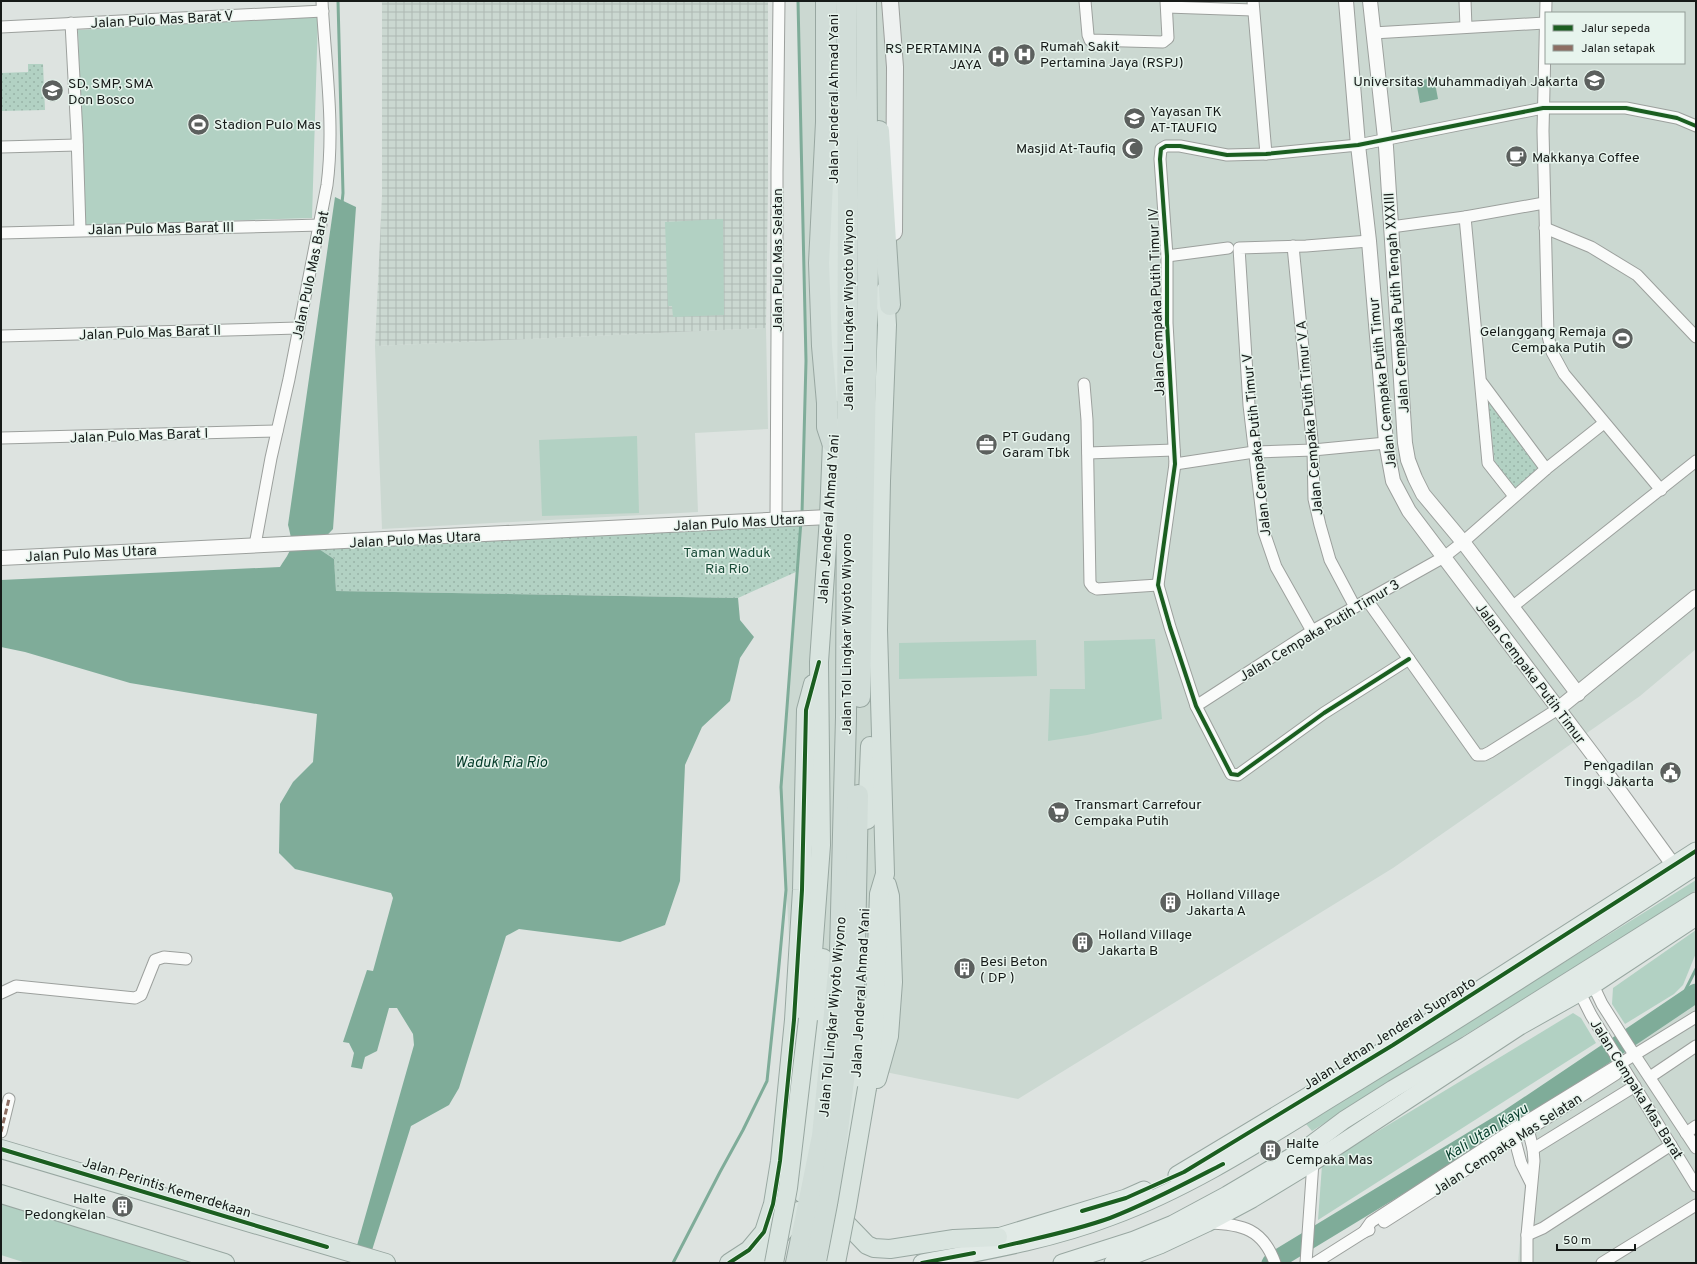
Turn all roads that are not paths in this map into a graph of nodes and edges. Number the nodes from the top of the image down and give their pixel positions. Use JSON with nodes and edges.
{"nodes":[{"id":1,"x":779,"y":1,"type":"edge"},
{"id":2,"x":826,"y":1,"type":"edge"},
{"id":3,"x":833,"y":1,"type":"edge"},
{"id":4,"x":846,"y":1,"type":"edge"},
{"id":5,"x":866,"y":1,"type":"edge"},
{"id":6,"x":870,"y":1,"type":"edge"},
{"id":7,"x":878,"y":1,"type":"edge"},
{"id":8,"x":890,"y":1,"type":"edge"},
{"id":9,"x":1085,"y":1,"type":"edge"},
{"id":10,"x":1346,"y":1,"type":"edge"},
{"id":11,"x":1370,"y":1,"type":"edge"},
{"id":12,"x":1465,"y":1,"type":"edge"},
{"id":13,"x":1546,"y":1,"type":"edge"},
{"id":14,"x":1166,"y":4,"type":"edge"},
{"id":15,"x":1253,"y":5,"type":"edge"},
{"id":16,"x":323,"y":6,"type":"edge"},
{"id":17,"x":1546,"y":12,"type":"edge"},
{"id":18,"x":71,"y":23,"type":"junction"},
{"id":19,"x":1545,"y":23,"type":"joint"},
{"id":20,"x":1,"y":27,"type":"edge"},
{"id":21,"x":1466,"y":27,"type":"junction"},
{"id":22,"x":1373,"y":33,"type":"junction"},
{"id":23,"x":1543,"y":108,"type":"junction"},
{"id":24,"x":1696,"y":126,"type":"edge"},
{"id":25,"x":1382,"y":140,"type":"junction"},
{"id":26,"x":77,"y":144,"type":"junction"},
{"id":27,"x":1360,"y":144,"type":"junction"},
{"id":28,"x":1,"y":147,"type":"edge"},
{"id":29,"x":1266,"y":154,"type":"junction"},
{"id":30,"x":1544,"y":203,"type":"junction"},
{"id":31,"x":1465,"y":217,"type":"junction"},
{"id":32,"x":320,"y":225,"type":"junction"},
{"id":33,"x":1391,"y":227,"type":"junction"},
{"id":34,"x":1545,"y":228,"type":"junction"},
{"id":35,"x":80,"y":230,"type":"junction"},
{"id":36,"x":1,"y":233,"type":"edge"},
{"id":37,"x":1368,"y":240,"type":"junction"},
{"id":38,"x":1293,"y":246,"type":"junction"},
{"id":39,"x":1234,"y":248,"type":"junction"},
{"id":40,"x":1167,"y":256,"type":"junction"},
{"id":41,"x":889,"y":312,"type":"junction"},
{"id":42,"x":298,"y":328,"type":"junction"},
{"id":43,"x":1,"y":336,"type":"edge"},
{"id":44,"x":1696,"y":337,"type":"edge"},
{"id":45,"x":1481,"y":382,"type":"junction"},
{"id":46,"x":1084,"y":384,"type":"dead end"},
{"id":47,"x":1604,"y":423,"type":"junction"},
{"id":48,"x":277,"y":431,"type":"junction"},
{"id":49,"x":1,"y":438,"type":"edge"},
{"id":50,"x":832,"y":442,"type":"junction"},
{"id":51,"x":1386,"y":443,"type":"junction"},
{"id":52,"x":1174,"y":450,"type":"junction"},
{"id":53,"x":1313,"y":450,"type":"junction"},
{"id":54,"x":1254,"y":452,"type":"junction"},
{"id":55,"x":1088,"y":453,"type":"junction"},
{"id":56,"x":1696,"y":460,"type":"edge"},
{"id":57,"x":1175,"y":464,"type":"junction"},
{"id":58,"x":1546,"y":469,"type":"junction"},
{"id":59,"x":1661,"y":490,"type":"junction"},
{"id":60,"x":1514,"y":496,"type":"junction"},
{"id":61,"x":824,"y":517,"type":"junction"},
{"id":62,"x":778,"y":520,"type":"junction"},
{"id":63,"x":1461,"y":544,"type":"junction"},
{"id":64,"x":262,"y":545,"type":"junction"},
{"id":65,"x":1446,"y":555,"type":"junction"},
{"id":66,"x":1,"y":558,"type":"edge"},
{"id":67,"x":1158,"y":584,"type":"junction"},
{"id":68,"x":1696,"y":597,"type":"edge"},
{"id":69,"x":1367,"y":600,"type":"junction"},
{"id":70,"x":1355,"y":607,"type":"junction"},
{"id":71,"x":1512,"y":607,"type":"junction"},
{"id":72,"x":1312,"y":632,"type":"junction"},
{"id":73,"x":1410,"y":659,"type":"junction"},
{"id":74,"x":819,"y":662,"type":"junction"},
{"id":75,"x":1567,"y":702,"type":"junction"},
{"id":76,"x":1196,"y":706,"type":"junction"},
{"id":77,"x":880,"y":725,"type":"junction"},
{"id":78,"x":821,"y":845,"type":"junction"},
{"id":79,"x":1696,"y":851,"type":"edge"},
{"id":80,"x":1674,"y":866,"type":"junction"},
{"id":81,"x":1696,"y":866,"type":"edge"},
{"id":82,"x":885,"y":874,"type":"junction"},
{"id":83,"x":1694,"y":910,"type":"edge"},
{"id":84,"x":186,"y":959,"type":"dead end"},
{"id":85,"x":1523,"y":961,"type":"junction"},
{"id":86,"x":1547,"y":961,"type":"junction"},
{"id":87,"x":1586,"y":988,"type":"junction"},
{"id":88,"x":1,"y":993,"type":"edge"},
{"id":89,"x":1696,"y":1017,"type":"edge"},
{"id":90,"x":1696,"y":1046,"type":"edge"},
{"id":91,"x":1633,"y":1053,"type":"junction"},
{"id":92,"x":1622,"y":1066,"type":"junction"},
{"id":93,"x":1650,"y":1077,"type":"junction"},
{"id":94,"x":1635,"y":1086,"type":"junction"},
{"id":95,"x":9,"y":1099,"type":"dead end"},
{"id":96,"x":868,"y":1112,"type":"junction"},
{"id":97,"x":1527,"y":1126,"type":"junction"},
{"id":98,"x":1696,"y":1126,"type":"edge"},
{"id":99,"x":1,"y":1132,"type":"edge"},
{"id":100,"x":1686,"y":1133,"type":"junction"},
{"id":101,"x":1513,"y":1135,"type":"junction"},
{"id":102,"x":849,"y":1141,"type":"junction"},
{"id":103,"x":1671,"y":1145,"type":"junction"},
{"id":104,"x":1696,"y":1148,"type":"edge"},
{"id":105,"x":1,"y":1149,"type":"edge"},
{"id":106,"x":1533,"y":1149,"type":"junction"},
{"id":107,"x":1313,"y":1162,"type":"junction"},
{"id":108,"x":845,"y":1166,"type":"junction"},
{"id":109,"x":1531,"y":1183,"type":"junction"},
{"id":110,"x":1696,"y":1186,"type":"edge"},
{"id":111,"x":1,"y":1194,"type":"edge"},
{"id":112,"x":1696,"y":1204,"type":"edge"},
{"id":113,"x":798,"y":1211,"type":"junction"},
{"id":114,"x":836,"y":1214,"type":"junction"},
{"id":115,"x":1207,"y":1223,"type":"junction"},
{"id":116,"x":1527,"y":1235,"type":"junction"},
{"id":117,"x":998,"y":1237,"type":"junction"},
{"id":118,"x":974,"y":1253,"type":"junction"},
{"id":119,"x":381,"y":1262,"type":"edge"},
{"id":120,"x":224,"y":1263,"type":"edge"},
{"id":121,"x":729,"y":1263,"type":"edge"},
{"id":122,"x":744,"y":1263,"type":"edge"},
{"id":123,"x":774,"y":1263,"type":"edge"},
{"id":124,"x":789,"y":1263,"type":"edge"},
{"id":125,"x":796,"y":1263,"type":"edge"},
{"id":126,"x":815,"y":1263,"type":"edge"},
{"id":127,"x":827,"y":1263,"type":"edge"},
{"id":128,"x":836,"y":1263,"type":"edge"},
{"id":129,"x":922,"y":1263,"type":"edge"},
{"id":130,"x":1062,"y":1263,"type":"edge"},
{"id":131,"x":1113,"y":1263,"type":"edge"},
{"id":132,"x":1275,"y":1263,"type":"edge"},
{"id":133,"x":1306,"y":1263,"type":"edge"},
{"id":134,"x":1315,"y":1263,"type":"edge"},
{"id":135,"x":1527,"y":1263,"type":"edge"},
{"id":136,"x":1602,"y":1263,"type":"edge"}],
"edges":[{"from":1,"to":62,"type":"street","name":"Jalan Pulo Mas Selatan"},
{"from":2,"to":50,"type":"highway"},
{"from":3,"to":50,"type":"highway","name":"Jalan Jenderal Ahmad Yani"},
{"from":4,"to":125,"type":"highway","name":"Jalan Tol Lingkar Wiyoto Wiyono"},
{"from":5,"to":126,"type":"highway","name":"Jalan Tol Lingkar Wiyoto Wiyono"},
{"from":6,"to":41,"type":"highway","name":"Jalan Jenderal Ahmad Yani"},
{"from":7,"to":41,"type":"highway"},
{"from":8,"to":41,"type":"main road","name":"Jalan Jenderal Ahmad Yani"},
{"from":9,"to":14,"type":"street"},
{"from":10,"to":27,"type":"street","name":"Jalan Cempaka Putih Timur"},
{"from":11,"to":22,"type":"street","name":"Jalan Cempaka Putih Tengah XXXIII"},
{"from":12,"to":21,"type":"street"},
{"from":13,"to":17,"type":"street"},
{"from":14,"to":15,"type":"street"},
{"from":15,"to":29,"type":"street"},
{"from":16,"to":18,"type":"street","name":"Jalan Pulo Mas Barat V"},
{"from":16,"to":32,"type":"street","name":"Jalan Pulo Mas Barat"},
{"from":18,"to":20,"type":"street","name":"Jalan Pulo Mas Barat V"},
{"from":18,"to":26,"type":"street"},
{"from":19,"to":21,"type":"street"},
{"from":19,"to":23,"type":"street"},
{"from":21,"to":22,"type":"street"},
{"from":22,"to":25,"type":"street","name":"Jalan Cempaka Putih Tengah XXXIII"},
{"from":23,"to":24,"type":"street"},
{"from":23,"to":25,"type":"street"},
{"from":23,"to":30,"type":"street"},
{"from":25,"to":27,"type":"street"},
{"from":25,"to":33,"type":"street","name":"Jalan Cempaka Putih Tengah XXXIII"},
{"from":26,"to":28,"type":"street"},
{"from":26,"to":35,"type":"street"},
{"from":27,"to":29,"type":"street"},
{"from":27,"to":37,"type":"street","name":"Jalan Cempaka Putih Timur"},
{"from":29,"to":40,"type":"street","name":"Jalan Cempaka Putih Timur IV"},
{"from":30,"to":31,"type":"street"},
{"from":30,"to":34,"type":"street"},
{"from":31,"to":33,"type":"street"},
{"from":31,"to":45,"type":"street"},
{"from":32,"to":35,"type":"street","name":"Jalan Pulo Mas Barat III"},
{"from":32,"to":42,"type":"street","name":"Jalan Pulo Mas Barat"},
{"from":33,"to":63,"type":"street","name":"Jalan Cempaka Putih Tengah XXXIII"},
{"from":34,"to":44,"type":"street"},
{"from":34,"to":47,"type":"street"},
{"from":35,"to":36,"type":"street","name":"Jalan Pulo Mas Barat III"},
{"from":37,"to":38,"type":"street"},
{"from":37,"to":51,"type":"street","name":"Jalan Cempaka Putih Timur"},
{"from":38,"to":39,"type":"street"},
{"from":38,"to":53,"type":"street","name":"Jalan Cempaka Putih Timur V A"},
{"from":39,"to":40,"type":"street"},
{"from":39,"to":54,"type":"street","name":"Jalan Cempaka Putih Timur V"},
{"from":40,"to":52,"type":"street","name":"Jalan Cempaka Putih Timur IV"},
{"from":41,"to":77,"type":"highway","name":"Jalan Jenderal Ahmad Yani"},
{"from":42,"to":43,"type":"street","name":"Jalan Pulo Mas Barat II"},
{"from":42,"to":48,"type":"street","name":"Jalan Pulo Mas Barat"},
{"from":45,"to":58,"type":"street"},
{"from":45,"to":60,"type":"street"},
{"from":46,"to":55,"type":"street"},
{"from":47,"to":58,"type":"street","name":"Jalan Cempaka Putih Timur 3"},
{"from":47,"to":59,"type":"street"},
{"from":48,"to":49,"type":"street","name":"Jalan Pulo Mas Barat I"},
{"from":48,"to":64,"type":"street","name":"Jalan Pulo Mas Barat"},
{"from":50,"to":61,"type":"highway","name":"Jalan Jenderal Ahmad Yani"},
{"from":51,"to":53,"type":"street"},
{"from":51,"to":65,"type":"street","name":"Jalan Cempaka Putih Timur"},
{"from":52,"to":55,"type":"street"},
{"from":52,"to":57,"type":"street","name":"Jalan Cempaka Putih Timur IV"},
{"from":53,"to":54,"type":"street"},
{"from":53,"to":70,"type":"street","name":"Jalan Cempaka Putih Timur V A"},
{"from":54,"to":57,"type":"street"},
{"from":54,"to":72,"type":"street","name":"Jalan Cempaka Putih Timur V"},
{"from":55,"to":67,"type":"street"},
{"from":56,"to":59,"type":"street"},
{"from":57,"to":67,"type":"street","name":"Jalan Cempaka Putih Timur IV"},
{"from":58,"to":60,"type":"street","name":"Jalan Cempaka Putih Timur 3"},
{"from":59,"to":71,"type":"street"},
{"from":60,"to":63,"type":"street","name":"Jalan Cempaka Putih Timur 3"},
{"from":61,"to":62,"type":"street","name":"Jalan Pulo Mas Utara"},
{"from":61,"to":74,"type":"highway","name":"Jalan Jenderal Ahmad Yani"},
{"from":62,"to":64,"type":"street","name":"Jalan Pulo Mas Utara"},
{"from":63,"to":65,"type":"street","name":"Jalan Cempaka Putih Timur 3"},
{"from":63,"to":71,"type":"street","name":"Jalan Cempaka Putih Tengah XXXIII"},
{"from":64,"to":66,"type":"street","name":"Jalan Pulo Mas Utara"},
{"from":65,"to":69,"type":"street","name":"Jalan Cempaka Putih Timur 3"},
{"from":65,"to":75,"type":"street","name":"Jalan Cempaka Putih Timur"},
{"from":67,"to":76,"type":"street","name":"Jalan Cempaka Putih Timur IV"},
{"from":68,"to":75,"type":"street"},
{"from":69,"to":70,"type":"street","name":"Jalan Cempaka Putih Timur 3"},
{"from":69,"to":73,"type":"street"},
{"from":70,"to":72,"type":"street","name":"Jalan Cempaka Putih Timur 3"},
{"from":71,"to":75,"type":"street","name":"Jalan Cempaka Putih Tengah XXXIII"},
{"from":72,"to":76,"type":"street","name":"Jalan Cempaka Putih Timur 3"},
{"from":73,"to":75,"type":"street"},
{"from":73,"to":76,"type":"street","name":"Jalan Cempaka Putih Timur IV"},
{"from":74,"to":78,"type":"highway","name":"Jalan Jenderal Ahmad Yani"},
{"from":74,"to":121,"type":"highway"},
{"from":75,"to":80,"type":"street","name":"Jalan Cempaka Putih Timur"},
{"from":77,"to":82,"type":"highway","name":"Jalan Jenderal Ahmad Yani"},
{"from":77,"to":102,"type":"highway","name":"Jalan Jenderal Ahmad Yani"},
{"from":78,"to":113,"type":"highway","name":"Jalan Jenderal Ahmad Yani"},
{"from":78,"to":123,"type":"highway","name":"Jalan Jenderal Ahmad Yani","bridge":true},
{"from":79,"to":80,"type":"main road","name":"Jalan Letnan Jenderal Suprapto"},
{"from":80,"to":85,"type":"main road","name":"Jalan Letnan Jenderal Suprapto"},
{"from":81,"to":86,"type":"main road","name":"Jalan Letnan Jenderal Suprapto"},
{"from":82,"to":96,"type":"highway"},
{"from":82,"to":128,"type":"highway","name":"Jalan Jenderal Ahmad Yani","bridge":true},
{"from":83,"to":87,"type":"main road"},
{"from":83,"to":130,"type":"main road"},
{"from":84,"to":88,"type":"street"},
{"from":85,"to":86,"type":"main road"},
{"from":85,"to":117,"type":"main road","name":"Jalan Letnan Jenderal Suprapto"},
{"from":86,"to":118,"type":"main road","name":"Jalan Letnan Jenderal Suprapto"},
{"from":87,"to":91,"type":"street","name":"Jalan Cempaka Mas Barat"},
{"from":87,"to":92,"type":"street","name":"Jalan Cempaka Mas Barat"},
{"from":87,"to":107,"type":"main road"},
{"from":89,"to":91,"type":"street","name":"Jalan Cempaka Mas Selatan"},
{"from":90,"to":93,"type":"street"},
{"from":91,"to":92,"type":"street","name":"Jalan Cempaka Mas Selatan"},
{"from":91,"to":93,"type":"street","name":"Jalan Cempaka Mas Barat"},
{"from":92,"to":94,"type":"street","name":"Jalan Cempaka Mas Barat"},
{"from":92,"to":97,"type":"street","name":"Jalan Cempaka Mas Selatan"},
{"from":93,"to":100,"type":"street","name":"Jalan Cempaka Mas Barat"},
{"from":94,"to":103,"type":"street","name":"Jalan Cempaka Mas Barat"},
{"from":94,"to":106,"type":"street"},
{"from":95,"to":99,"type":"street"},
{"from":96,"to":102,"type":"highway"},
{"from":96,"to":108,"type":"highway"},
{"from":97,"to":101,"type":"street","name":"Jalan Cempaka Mas Selatan"},
{"from":97,"to":106,"type":"street"},
{"from":98,"to":100,"type":"street"},
{"from":100,"to":104,"type":"street","name":"Jalan Cempaka Mas Barat"},
{"from":101,"to":109,"type":"street"},
{"from":101,"to":134,"type":"street","name":"Jalan Cempaka Mas Selatan"},
{"from":102,"to":108,"type":"highway","name":"Jalan Jenderal Ahmad Yani"},
{"from":103,"to":110,"type":"street","name":"Jalan Cempaka Mas Barat"},
{"from":103,"to":116,"type":"street"},
{"from":105,"to":119,"type":"highway","name":"Jalan Perintis Kemerdekaan"},
{"from":106,"to":109,"type":"street"},
{"from":107,"to":115,"type":"main road"},
{"from":107,"to":133,"type":"street"},
{"from":108,"to":114,"type":"highway","name":"Jalan Jenderal Ahmad Yani"},
{"from":109,"to":116,"type":"street"},
{"from":111,"to":120,"type":"highway"},
{"from":112,"to":136,"type":"street"},
{"from":113,"to":122,"type":"highway"},
{"from":113,"to":124,"type":"highway","name":"Jalan Jenderal Ahmad Yani"},
{"from":114,"to":117,"type":"highway"},
{"from":114,"to":127,"type":"highway","name":"Jalan Jenderal Ahmad Yani"},
{"from":115,"to":131,"type":"main road"},
{"from":115,"to":132,"type":"street"},
{"from":116,"to":135,"type":"street"},
{"from":117,"to":118,"type":"main road","name":"Jalan Letnan Jenderal Suprapto"},
{"from":118,"to":129,"type":"main road","name":"Jalan Letnan Jenderal Suprapto"}]}
